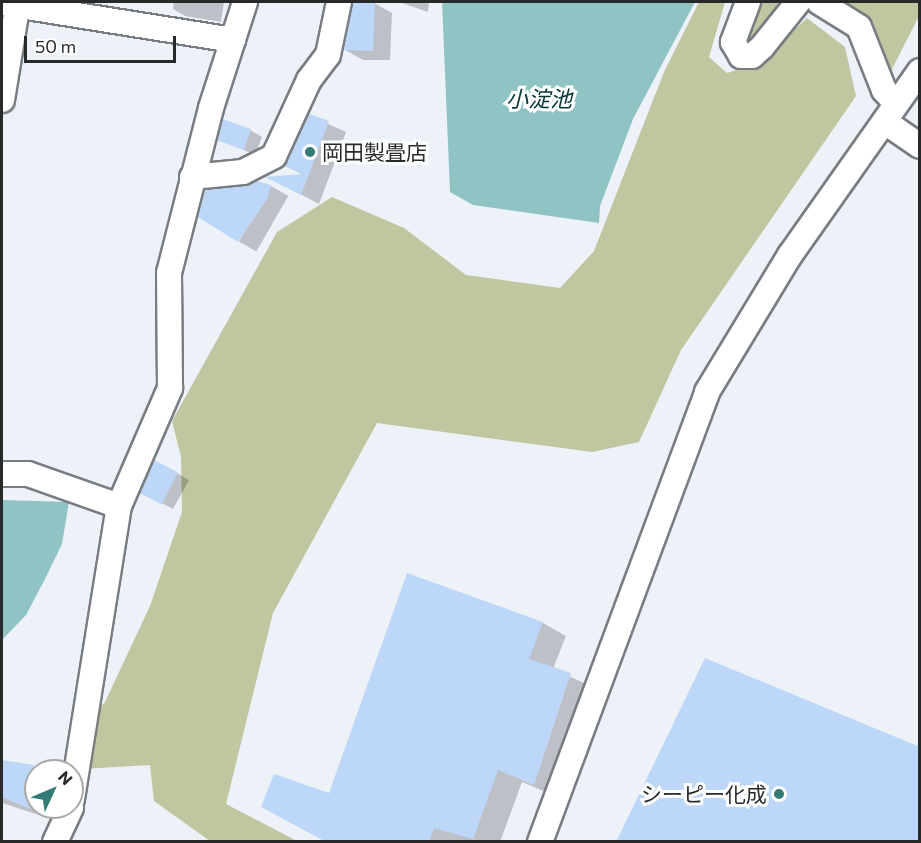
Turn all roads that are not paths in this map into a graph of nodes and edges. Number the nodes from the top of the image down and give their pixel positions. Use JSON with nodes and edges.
{"nodes":[{"id":1,"x":244,"y":2,"type":"edge"},
{"id":2,"x":339,"y":2,"type":"edge"},
{"id":3,"x":748,"y":2,"type":"edge"},
{"id":4,"x":798,"y":2,"type":"edge"},
{"id":5,"x":819,"y":2,"type":"edge"},
{"id":6,"x":12,"y":3,"type":"edge"},
{"id":7,"x":232,"y":40,"type":"junction"},
{"id":8,"x":920,"y":71,"type":"edge"},
{"id":9,"x":2,"y":100,"type":"edge"},
{"id":10,"x":891,"y":113,"type":"junction"},
{"id":11,"x":920,"y":146,"type":"edge"},
{"id":12,"x":192,"y":177,"type":"junction"},
{"id":13,"x":2,"y":474,"type":"edge"},
{"id":14,"x":119,"y":506,"type":"junction"},
{"id":15,"x":78,"y":759,"type":"edge"},
{"id":16,"x":66,"y":819,"type":"edge"},
{"id":17,"x":55,"y":842,"type":"edge"},
{"id":18,"x":540,"y":842,"type":"edge"}],
"edges":[{"from":1,"to":7,"type":"street"},
{"from":2,"to":12,"type":"street"},
{"from":3,"to":4,"type":"street"},
{"from":5,"to":10,"type":"street"},
{"from":6,"to":7,"type":"street"},
{"from":6,"to":9,"type":"street"},
{"from":7,"to":12,"type":"street"},
{"from":8,"to":10,"type":"street"},
{"from":10,"to":11,"type":"street"},
{"from":10,"to":18,"type":"street"},
{"from":12,"to":14,"type":"street"},
{"from":13,"to":14,"type":"street"},
{"from":14,"to":15,"type":"street"},
{"from":16,"to":17,"type":"street"}]}
